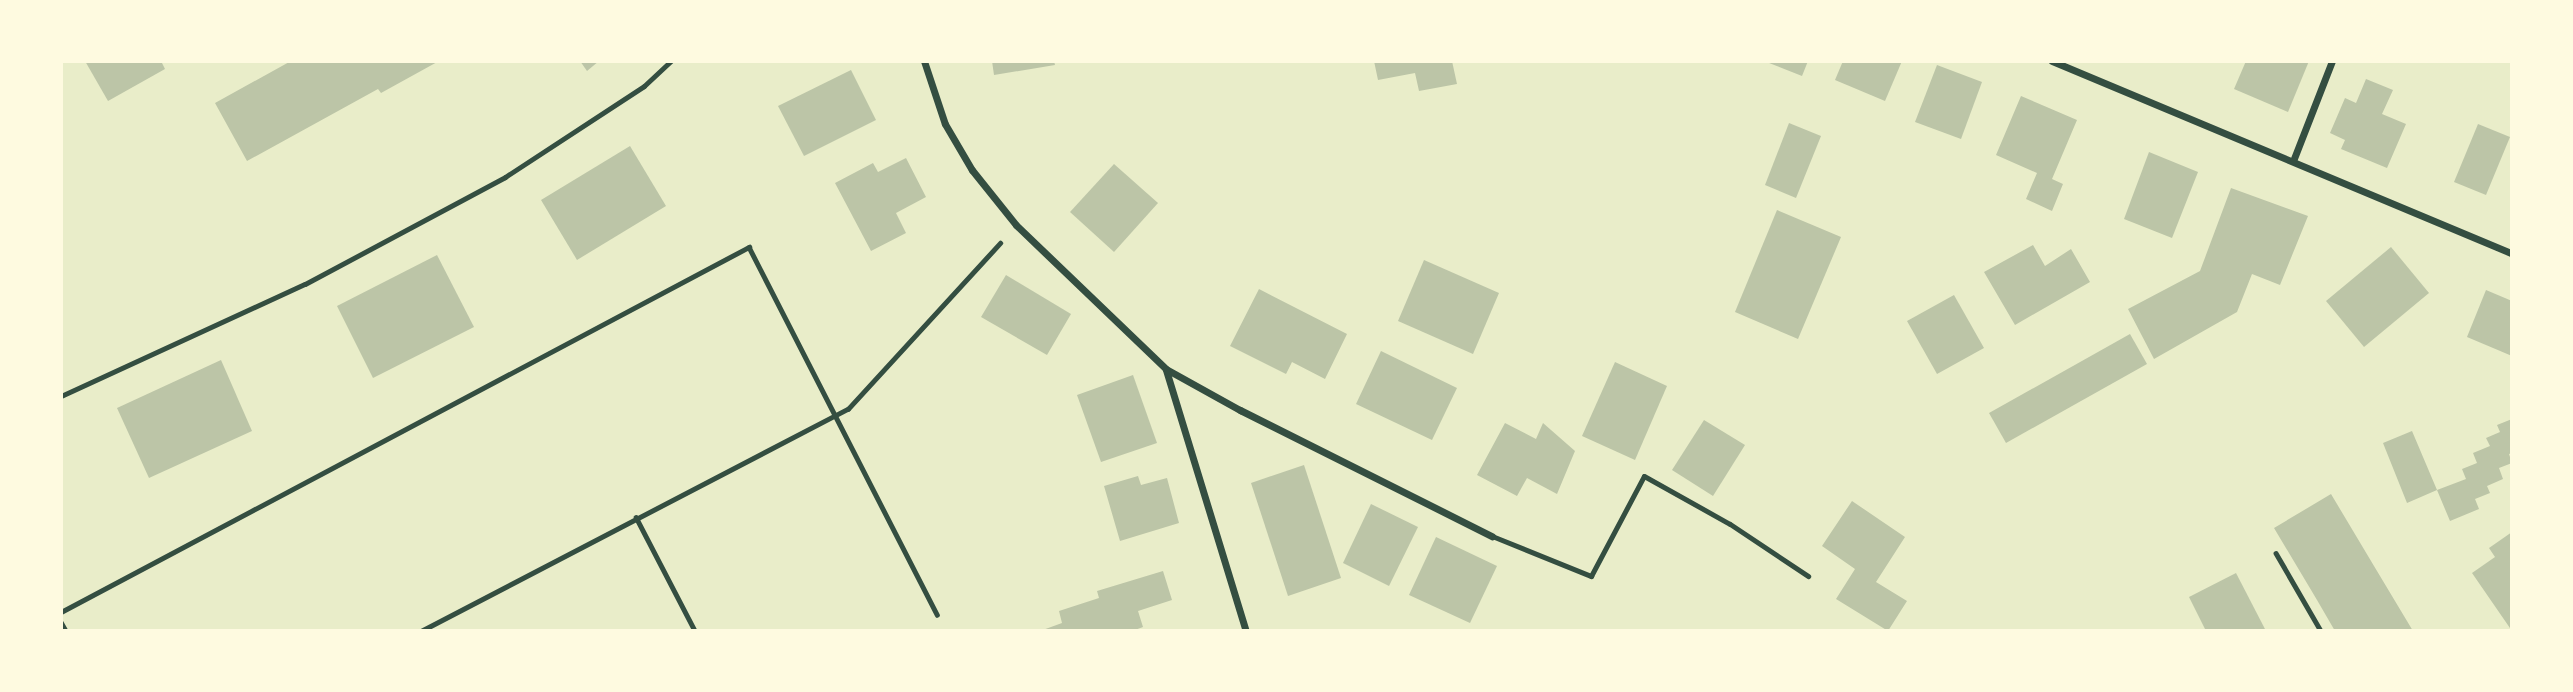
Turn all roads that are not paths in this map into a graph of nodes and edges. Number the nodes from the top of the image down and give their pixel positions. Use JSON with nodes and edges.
{"nodes":[{"id":1,"x":671,"y":61,"type":"edge"},
{"id":2,"x":923,"y":61,"type":"edge"},
{"id":3,"x":2052,"y":61,"type":"edge"},
{"id":4,"x":2332,"y":61,"type":"edge"},
{"id":5,"x":2293,"y":161,"type":"junction"},
{"id":6,"x":2512,"y":253,"type":"edge"},
{"id":7,"x":1166,"y":369,"type":"junction"},
{"id":8,"x":61,"y":396,"type":"edge"},
{"id":9,"x":1492,"y":536,"type":"joint"},
{"id":10,"x":1808,"y":576,"type":"dead end"},
{"id":11,"x":1245,"y":631,"type":"edge"}],
"edges":[{"from":1,"to":8,"type":"lane"},
{"from":2,"to":7,"type":"street"},
{"from":3,"to":5,"type":"street"},
{"from":4,"to":5,"type":"street"},
{"from":5,"to":6,"type":"street"},
{"from":7,"to":9,"type":"street"},
{"from":7,"to":11,"type":"street"},
{"from":9,"to":10,"type":"lane"}]}
